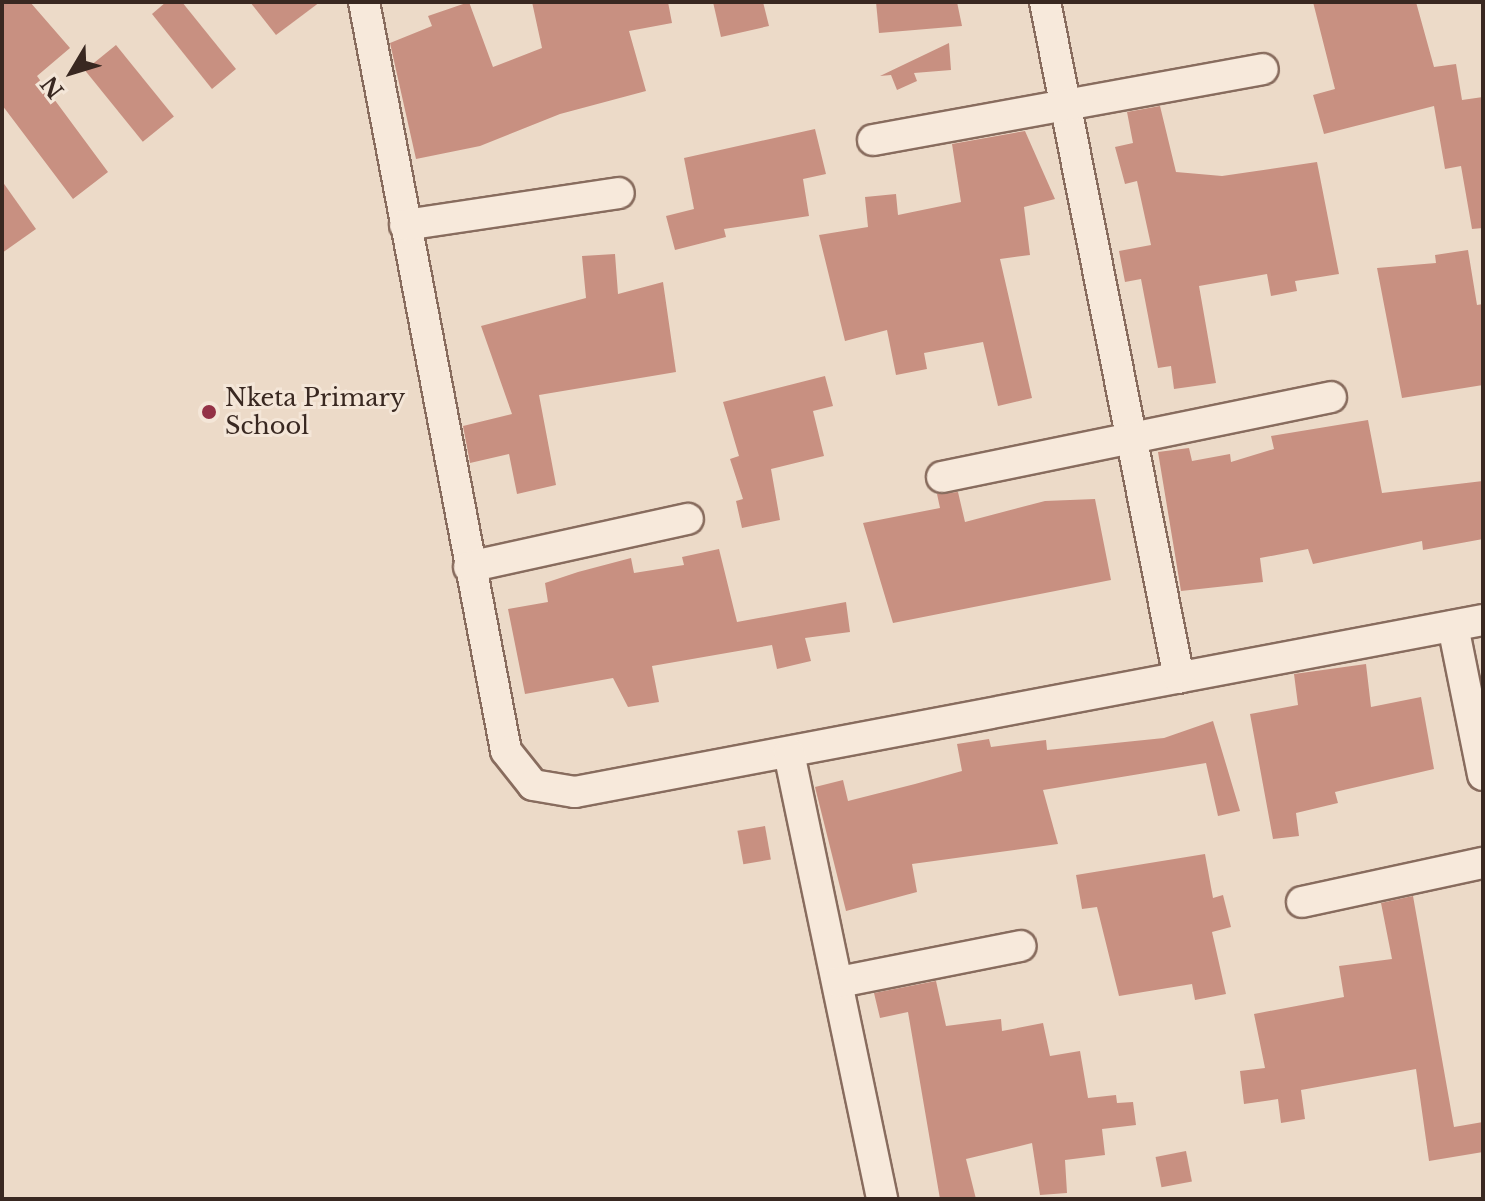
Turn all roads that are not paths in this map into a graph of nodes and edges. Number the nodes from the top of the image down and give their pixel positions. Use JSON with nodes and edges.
{"nodes":[{"id":1,"x":364,"y":2,"type":"edge"},
{"id":2,"x":1045,"y":2,"type":"edge"},
{"id":3,"x":1263,"y":69,"type":"dead end"},
{"id":4,"x":1070,"y":101,"type":"junction"},
{"id":5,"x":873,"y":140,"type":"dead end"},
{"id":6,"x":619,"y":193,"type":"dead end"},
{"id":7,"x":405,"y":225,"type":"junction"},
{"id":8,"x":1331,"y":397,"type":"dead end"},
{"id":9,"x":1137,"y":440,"type":"junction"},
{"id":10,"x":942,"y":477,"type":"dead end"},
{"id":11,"x":688,"y":519,"type":"dead end"},
{"id":12,"x":469,"y":567,"type":"junction"},
{"id":13,"x":1483,"y":620,"type":"edge"},
{"id":14,"x":1453,"y":626,"type":"junction"},
{"id":15,"x":1179,"y":678,"type":"junction"},
{"id":16,"x":789,"y":753,"type":"junction"},
{"id":17,"x":1483,"y":775,"type":"edge"},
{"id":18,"x":1483,"y":863,"type":"edge"},
{"id":19,"x":1302,"y":902,"type":"dead end"},
{"id":20,"x":1020,"y":946,"type":"dead end"},
{"id":21,"x":839,"y":982,"type":"junction"},
{"id":22,"x":882,"y":1199,"type":"edge"}],
"edges":[{"from":1,"to":7,"type":"street"},
{"from":2,"to":4,"type":"street"},
{"from":3,"to":4,"type":"street"},
{"from":4,"to":5,"type":"street"},
{"from":4,"to":9,"type":"street"},
{"from":6,"to":7,"type":"street"},
{"from":7,"to":12,"type":"street"},
{"from":8,"to":9,"type":"street"},
{"from":9,"to":10,"type":"street"},
{"from":9,"to":15,"type":"street"},
{"from":11,"to":12,"type":"street"},
{"from":12,"to":16,"type":"street"},
{"from":13,"to":14,"type":"street"},
{"from":14,"to":15,"type":"street"},
{"from":14,"to":17,"type":"street"},
{"from":15,"to":16,"type":"street"},
{"from":16,"to":21,"type":"street"},
{"from":18,"to":19,"type":"street"},
{"from":20,"to":21,"type":"street"},
{"from":21,"to":22,"type":"street"}]}
